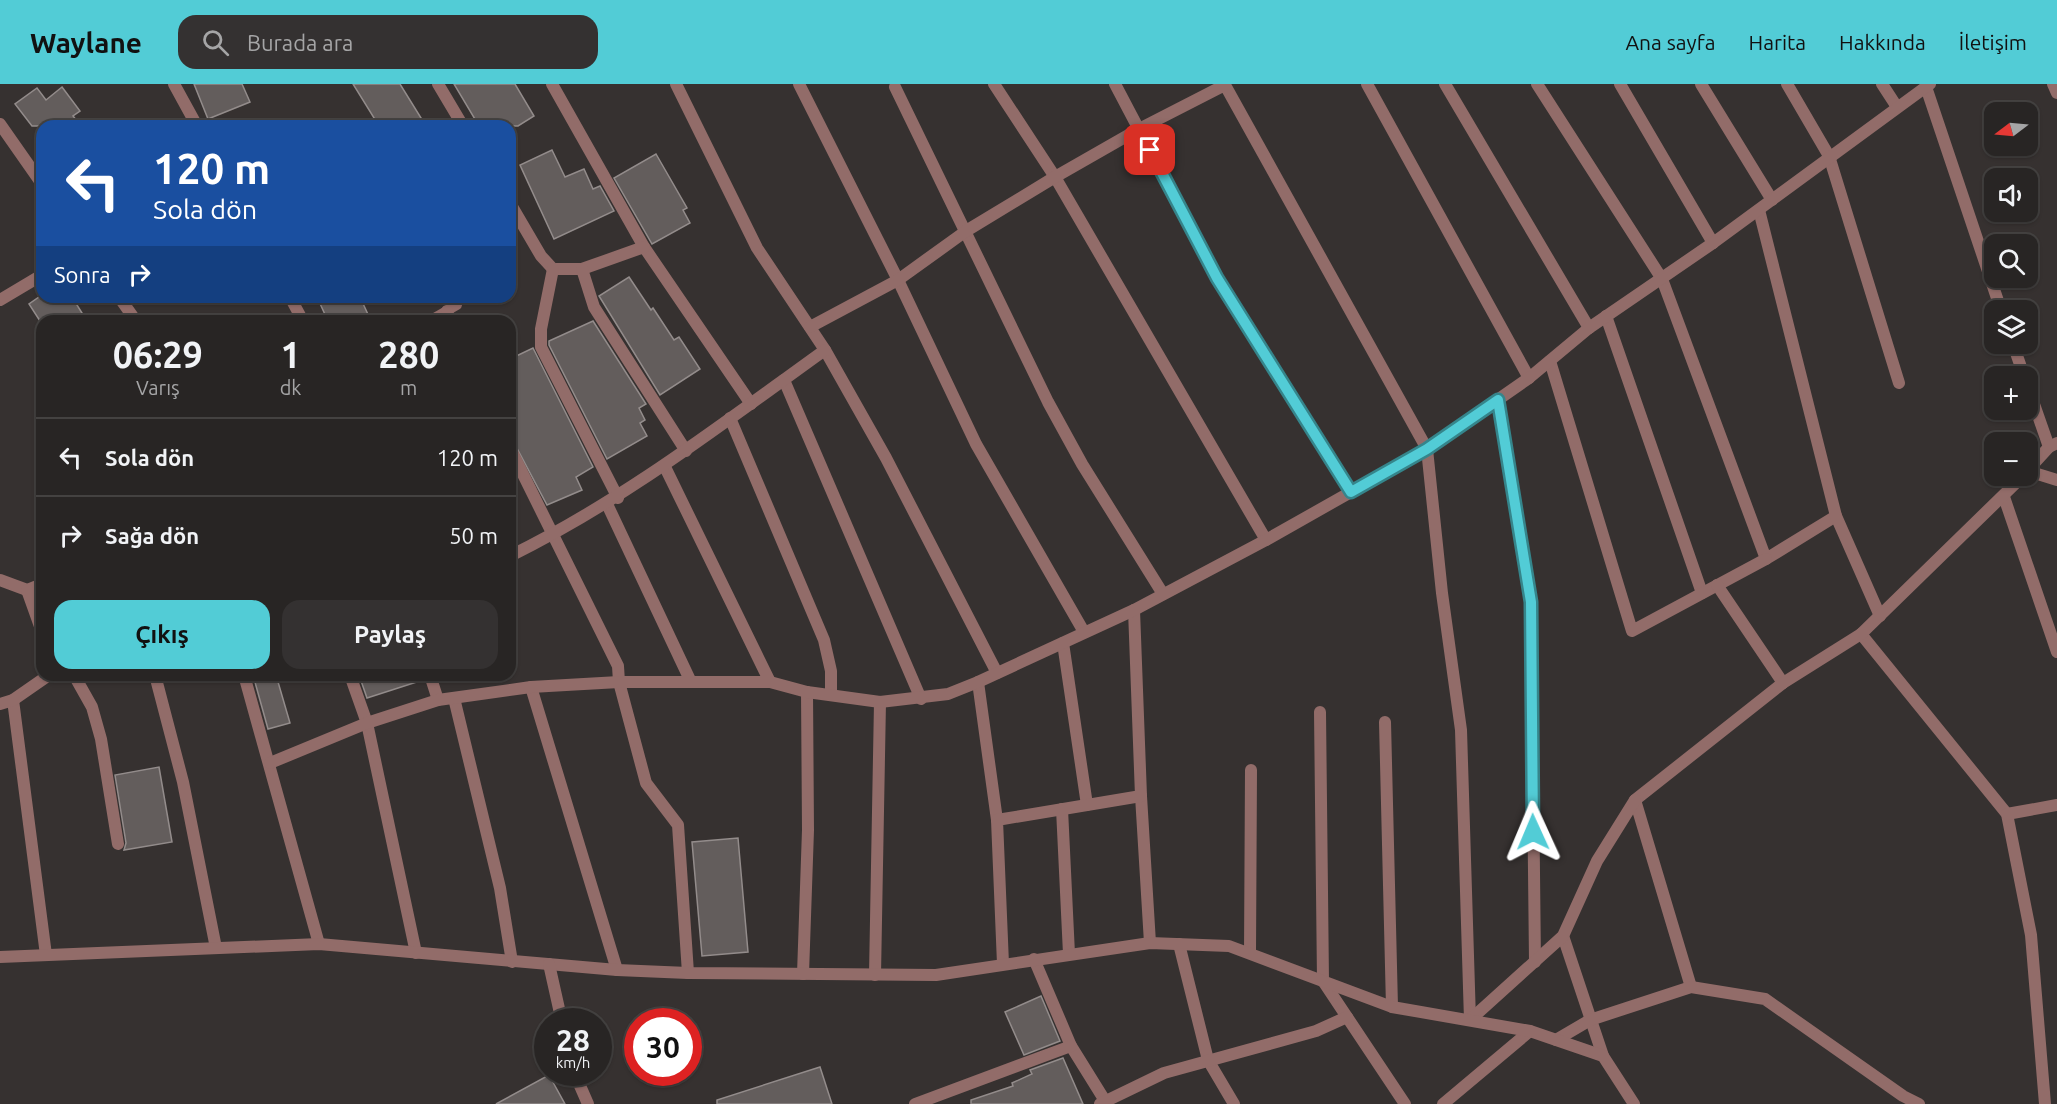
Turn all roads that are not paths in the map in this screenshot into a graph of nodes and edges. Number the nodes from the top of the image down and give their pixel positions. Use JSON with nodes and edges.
{"nodes":[{"id":1,"x":174,"y":84,"type":"edge"},
{"id":2,"x":438,"y":84,"type":"edge"},
{"id":3,"x":552,"y":84,"type":"edge"},
{"id":4,"x":676,"y":84,"type":"edge"},
{"id":5,"x":799,"y":84,"type":"edge"},
{"id":6,"x":994,"y":84,"type":"edge"},
{"id":7,"x":1115,"y":84,"type":"edge"},
{"id":8,"x":1367,"y":84,"type":"edge"},
{"id":9,"x":1445,"y":84,"type":"edge"},
{"id":10,"x":1537,"y":84,"type":"edge"},
{"id":11,"x":1620,"y":84,"type":"edge"},
{"id":12,"x":1701,"y":84,"type":"edge"},
{"id":13,"x":1787,"y":84,"type":"edge"},
{"id":14,"x":1882,"y":84,"type":"edge"},
{"id":15,"x":2053,"y":84,"type":"edge"},
{"id":16,"x":1225,"y":85,"type":"edge"},
{"id":17,"x":1928,"y":85,"type":"edge"},
{"id":18,"x":895,"y":87,"type":"dead end"},
{"id":19,"x":2057,"y":93,"type":"edge"},
{"id":20,"x":1897,"y":107,"type":"junction"},
{"id":21,"x":194,"y":120,"type":"edge"},
{"id":22,"x":459,"y":120,"type":"edge"},
{"id":23,"x":0,"y":124,"type":"edge"},
{"id":24,"x":1139,"y":129,"type":"junction"},
{"id":25,"x":1829,"y":156,"type":"junction"},
{"id":26,"x":36,"y":175,"type":"edge"},
{"id":27,"x":1055,"y":177,"type":"junction"},
{"id":28,"x":1772,"y":200,"type":"junction"},
{"id":29,"x":1759,"y":210,"type":"junction"},
{"id":30,"x":516,"y":214,"type":"edge"},
{"id":31,"x":966,"y":231,"type":"junction"},
{"id":32,"x":1713,"y":243,"type":"junction"},
{"id":33,"x":644,"y":247,"type":"junction"},
{"id":34,"x":553,"y":269,"type":"junction"},
{"id":35,"x":582,"y":269,"type":"junction"},
{"id":36,"x":36,"y":279,"type":"edge"},
{"id":37,"x":1662,"y":279,"type":"junction"},
{"id":38,"x":898,"y":280,"type":"junction"},
{"id":39,"x":0,"y":300,"type":"edge"},
{"id":40,"x":1998,"y":300,"type":"edge"},
{"id":41,"x":458,"y":303,"type":"edge"},
{"id":42,"x":449,"y":315,"type":"edge"},
{"id":43,"x":1606,"y":316,"type":"junction"},
{"id":44,"x":810,"y":327,"type":"junction"},
{"id":45,"x":1588,"y":328,"type":"junction"},
{"id":46,"x":825,"y":350,"type":"junction"},
{"id":47,"x":1550,"y":361,"type":"junction"},
{"id":48,"x":1529,"y":378,"type":"junction"},
{"id":49,"x":784,"y":380,"type":"junction"},
{"id":50,"x":1899,"y":383,"type":"dead end"},
{"id":51,"x":1498,"y":400,"type":"junction"},
{"id":52,"x":751,"y":404,"type":"junction"},
{"id":53,"x":2038,"y":410,"type":"edge"},
{"id":54,"x":730,"y":418,"type":"junction"},
{"id":55,"x":2053,"y":445,"type":"edge"},
{"id":56,"x":1427,"y":449,"type":"junction"},
{"id":57,"x":686,"y":451,"type":"junction"},
{"id":58,"x":516,"y":461,"type":"edge"},
{"id":59,"x":2038,"y":461,"type":"edge"},
{"id":60,"x":665,"y":466,"type":"junction"},
{"id":61,"x":2038,"y":474,"type":"edge"},
{"id":62,"x":2057,"y":480,"type":"edge"},
{"id":63,"x":2014,"y":486,"type":"edge"},
{"id":64,"x":1351,"y":492,"type":"junction"},
{"id":65,"x":2004,"y":496,"type":"junction"},
{"id":66,"x":612,"y":501,"type":"junction"},
{"id":67,"x":1836,"y":516,"type":"junction"},
{"id":68,"x":552,"y":536,"type":"junction"},
{"id":69,"x":1266,"y":540,"type":"junction"},
{"id":70,"x":516,"y":553,"type":"edge"},
{"id":71,"x":1766,"y":559,"type":"junction"},
{"id":72,"x":0,"y":580,"type":"edge"},
{"id":73,"x":1717,"y":585,"type":"junction"},
{"id":74,"x":36,"y":586,"type":"edge"},
{"id":75,"x":27,"y":590,"type":"junction"},
{"id":76,"x":1702,"y":593,"type":"junction"},
{"id":77,"x":1163,"y":594,"type":"junction"},
{"id":78,"x":1134,"y":610,"type":"junction"},
{"id":79,"x":36,"y":615,"type":"edge"},
{"id":80,"x":1880,"y":616,"type":"junction"},
{"id":81,"x":1084,"y":632,"type":"junction"},
{"id":82,"x":1861,"y":634,"type":"junction"},
{"id":83,"x":1062,"y":643,"type":"junction"},
{"id":84,"x":2057,"y":652,"type":"edge"},
{"id":85,"x":997,"y":673,"type":"junction"},
{"id":86,"x":40,"y":681,"type":"edge"},
{"id":87,"x":77,"y":681,"type":"edge"},
{"id":88,"x":157,"y":681,"type":"edge"},
{"id":89,"x":246,"y":681,"type":"edge"},
{"id":90,"x":352,"y":681,"type":"edge"},
{"id":91,"x":432,"y":681,"type":"edge"},
{"id":92,"x":619,"y":682,"type":"junction"},
{"id":93,"x":691,"y":682,"type":"junction"},
{"id":94,"x":770,"y":682,"type":"junction"},
{"id":95,"x":978,"y":682,"type":"junction"},
{"id":96,"x":1783,"y":683,"type":"junction"},
{"id":97,"x":531,"y":687,"type":"junction"},
{"id":98,"x":807,"y":692,"type":"junction"},
{"id":99,"x":831,"y":695,"type":"junction"},
{"id":100,"x":454,"y":698,"type":"junction"},
{"id":101,"x":921,"y":699,"type":"junction"},
{"id":102,"x":13,"y":700,"type":"junction"},
{"id":103,"x":438,"y":700,"type":"junction"},
{"id":104,"x":880,"y":702,"type":"junction"},
{"id":105,"x":0,"y":704,"type":"edge"},
{"id":106,"x":1320,"y":712,"type":"dead end"},
{"id":107,"x":1385,"y":722,"type":"dead end"},
{"id":108,"x":367,"y":723,"type":"junction"},
{"id":109,"x":270,"y":763,"type":"junction"},
{"id":110,"x":1251,"y":770,"type":"dead end"},
{"id":111,"x":1141,"y":796,"type":"junction"},
{"id":112,"x":1635,"y":800,"type":"junction"},
{"id":113,"x":1087,"y":805,"type":"junction"},
{"id":114,"x":2057,"y":805,"type":"edge"},
{"id":115,"x":1062,"y":809,"type":"junction"},
{"id":116,"x":2007,"y":814,"type":"junction"},
{"id":117,"x":997,"y":820,"type":"junction"},
{"id":118,"x":118,"y":844,"type":"dead end"},
{"id":119,"x":1563,"y":936,"type":"junction"},
{"id":120,"x":1150,"y":943,"type":"junction"},
{"id":121,"x":319,"y":944,"type":"junction"},
{"id":122,"x":1179,"y":944,"type":"junction"},
{"id":123,"x":216,"y":948,"type":"junction"},
{"id":124,"x":416,"y":953,"type":"junction"},
{"id":125,"x":1250,"y":953,"type":"junction"},
{"id":126,"x":1069,"y":954,"type":"junction"},
{"id":127,"x":46,"y":955,"type":"junction"},
{"id":128,"x":0,"y":957,"type":"edge"},
{"id":129,"x":1034,"y":959,"type":"junction"},
{"id":130,"x":512,"y":962,"type":"junction"},
{"id":131,"x":1535,"y":962,"type":"junction"},
{"id":132,"x":549,"y":964,"type":"junction"},
{"id":133,"x":1003,"y":964,"type":"junction"},
{"id":134,"x":617,"y":970,"type":"junction"},
{"id":135,"x":688,"y":974,"type":"junction"},
{"id":136,"x":803,"y":974,"type":"junction"},
{"id":137,"x":875,"y":975,"type":"junction"},
{"id":138,"x":1323,"y":981,"type":"junction"},
{"id":139,"x":1691,"y":987,"type":"junction"},
{"id":140,"x":1392,"y":1007,"type":"junction"},
{"id":141,"x":559,"y":1008,"type":"edge"},
{"id":142,"x":1347,"y":1017,"type":"junction"},
{"id":143,"x":1470,"y":1020,"type":"junction"},
{"id":144,"x":1590,"y":1020,"type":"junction"},
{"id":145,"x":1530,"y":1031,"type":"junction"},
{"id":146,"x":1557,"y":1040,"type":"junction"},
{"id":147,"x":1071,"y":1046,"type":"junction"},
{"id":148,"x":1603,"y":1056,"type":"junction"},
{"id":149,"x":1208,"y":1060,"type":"junction"},
{"id":150,"x":580,"y":1086,"type":"edge"},
{"id":151,"x":944,"y":1100,"type":"edge"},
{"id":152,"x":1104,"y":1103,"type":"edge"},
{"id":153,"x":588,"y":1104,"type":"edge"},
{"id":154,"x":915,"y":1104,"type":"edge"},
{"id":155,"x":1234,"y":1104,"type":"edge"},
{"id":156,"x":1405,"y":1104,"type":"edge"},
{"id":157,"x":1443,"y":1104,"type":"edge"},
{"id":158,"x":1634,"y":1104,"type":"edge"},
{"id":159,"x":1919,"y":1104,"type":"edge"},
{"id":160,"x":2045,"y":1104,"type":"edge"}],
"edges":[{"from":1,"to":21,"type":"street"},
{"from":2,"to":22,"type":"street"},
{"from":3,"to":33,"type":"street"},
{"from":4,"to":44,"type":"street"},
{"from":5,"to":38,"type":"street"},
{"from":6,"to":27,"type":"street"},
{"from":7,"to":24,"type":"street"},
{"from":8,"to":48,"type":"street"},
{"from":9,"to":45,"type":"street"},
{"from":10,"to":37,"type":"street"},
{"from":11,"to":32,"type":"street"},
{"from":12,"to":28,"type":"street"},
{"from":13,"to":25,"type":"street"},
{"from":14,"to":20,"type":"street"},
{"from":15,"to":19,"type":"street"},
{"from":16,"to":24,"type":"street"},
{"from":16,"to":56,"type":"street"},
{"from":17,"to":20,"type":"street"},
{"from":17,"to":40,"type":"street"},
{"from":18,"to":31,"type":"street"},
{"from":20,"to":25,"type":"street"},
{"from":23,"to":26,"type":"street"},
{"from":24,"to":27,"type":"street"},
{"from":24,"to":64,"type":"street"},
{"from":25,"to":28,"type":"street"},
{"from":25,"to":50,"type":"street"},
{"from":27,"to":31,"type":"street"},
{"from":27,"to":69,"type":"street"},
{"from":28,"to":29,"type":"street"},
{"from":29,"to":32,"type":"street"},
{"from":29,"to":67,"type":"street"},
{"from":30,"to":34,"type":"street"},
{"from":31,"to":38,"type":"street"},
{"from":31,"to":77,"type":"street"},
{"from":32,"to":37,"type":"street"},
{"from":33,"to":35,"type":"street"},
{"from":33,"to":52,"type":"street"},
{"from":34,"to":35,"type":"street"},
{"from":34,"to":66,"type":"street"},
{"from":35,"to":57,"type":"street"},
{"from":36,"to":39,"type":"street"},
{"from":37,"to":43,"type":"street"},
{"from":37,"to":71,"type":"street"},
{"from":38,"to":44,"type":"street"},
{"from":38,"to":81,"type":"street"},
{"from":41,"to":42,"type":"lane"},
{"from":43,"to":45,"type":"street"},
{"from":43,"to":76,"type":"street"},
{"from":44,"to":46,"type":"street"},
{"from":45,"to":47,"type":"street"},
{"from":46,"to":49,"type":"street"},
{"from":46,"to":85,"type":"street"},
{"from":47,"to":48,"type":"street"},
{"from":47,"to":76,"type":"street"},
{"from":48,"to":51,"type":"street"},
{"from":49,"to":52,"type":"street"},
{"from":49,"to":101,"type":"street"},
{"from":51,"to":56,"type":"street"},
{"from":51,"to":131,"type":"street"},
{"from":52,"to":54,"type":"street"},
{"from":53,"to":55,"type":"street"},
{"from":54,"to":57,"type":"street"},
{"from":54,"to":99,"type":"street"},
{"from":55,"to":59,"type":"street"},
{"from":56,"to":64,"type":"street"},
{"from":56,"to":143,"type":"street"},
{"from":57,"to":60,"type":"street"},
{"from":58,"to":68,"type":"street"},
{"from":60,"to":66,"type":"street"},
{"from":60,"to":94,"type":"street"},
{"from":61,"to":62,"type":"street"},
{"from":63,"to":65,"type":"street"},
{"from":64,"to":69,"type":"street"},
{"from":65,"to":80,"type":"street"},
{"from":65,"to":84,"type":"street"},
{"from":66,"to":68,"type":"street"},
{"from":66,"to":93,"type":"street"},
{"from":67,"to":71,"type":"street"},
{"from":67,"to":80,"type":"street"},
{"from":68,"to":70,"type":"street"},
{"from":68,"to":92,"type":"street"},
{"from":69,"to":77,"type":"street"},
{"from":71,"to":73,"type":"street"},
{"from":72,"to":75,"type":"street"},
{"from":73,"to":76,"type":"street"},
{"from":73,"to":96,"type":"street"},
{"from":74,"to":75,"type":"street"},
{"from":75,"to":79,"type":"street"},
{"from":77,"to":78,"type":"street"},
{"from":78,"to":81,"type":"street"},
{"from":78,"to":111,"type":"street"},
{"from":80,"to":82,"type":"street"},
{"from":81,"to":83,"type":"street"},
{"from":82,"to":96,"type":"street"},
{"from":82,"to":116,"type":"street"},
{"from":83,"to":85,"type":"street"},
{"from":83,"to":113,"type":"street"},
{"from":85,"to":95,"type":"street"},
{"from":86,"to":102,"type":"street"},
{"from":87,"to":118,"type":"street"},
{"from":88,"to":123,"type":"street"},
{"from":89,"to":109,"type":"street"},
{"from":90,"to":108,"type":"street"},
{"from":91,"to":103,"type":"street"},
{"from":92,"to":93,"type":"street"},
{"from":92,"to":97,"type":"street"},
{"from":92,"to":135,"type":"street"},
{"from":93,"to":94,"type":"street"},
{"from":94,"to":98,"type":"street"},
{"from":95,"to":101,"type":"street"},
{"from":95,"to":117,"type":"street"},
{"from":96,"to":112,"type":"street"},
{"from":97,"to":100,"type":"street"},
{"from":97,"to":134,"type":"street"},
{"from":98,"to":99,"type":"street"},
{"from":98,"to":136,"type":"street"},
{"from":99,"to":104,"type":"street"},
{"from":100,"to":103,"type":"street"},
{"from":100,"to":130,"type":"street"},
{"from":101,"to":104,"type":"street"},
{"from":102,"to":105,"type":"street"},
{"from":102,"to":127,"type":"street"},
{"from":103,"to":108,"type":"street"},
{"from":104,"to":137,"type":"street"},
{"from":106,"to":138,"type":"street"},
{"from":107,"to":140,"type":"street"},
{"from":108,"to":109,"type":"street"},
{"from":108,"to":124,"type":"street"},
{"from":109,"to":121,"type":"street"},
{"from":110,"to":125,"type":"street"},
{"from":111,"to":113,"type":"street"},
{"from":111,"to":120,"type":"street"},
{"from":112,"to":119,"type":"street"},
{"from":112,"to":139,"type":"street"},
{"from":113,"to":115,"type":"street"},
{"from":114,"to":116,"type":"street"},
{"from":115,"to":117,"type":"street"},
{"from":115,"to":126,"type":"street"},
{"from":116,"to":160,"type":"street"},
{"from":117,"to":133,"type":"street"},
{"from":119,"to":131,"type":"street"},
{"from":119,"to":144,"type":"street"},
{"from":120,"to":122,"type":"street"},
{"from":120,"to":126,"type":"street"},
{"from":121,"to":123,"type":"street"},
{"from":121,"to":124,"type":"street"},
{"from":122,"to":125,"type":"street"},
{"from":122,"to":149,"type":"street"},
{"from":123,"to":127,"type":"street"},
{"from":124,"to":130,"type":"street"},
{"from":125,"to":138,"type":"street"},
{"from":126,"to":129,"type":"street"},
{"from":127,"to":128,"type":"street"},
{"from":129,"to":133,"type":"street"},
{"from":129,"to":147,"type":"street"},
{"from":130,"to":132,"type":"street"},
{"from":131,"to":143,"type":"street"},
{"from":132,"to":134,"type":"street"},
{"from":132,"to":141,"type":"street"},
{"from":133,"to":137,"type":"street"},
{"from":134,"to":135,"type":"street"},
{"from":135,"to":136,"type":"street"},
{"from":136,"to":137,"type":"street"},
{"from":138,"to":140,"type":"street"},
{"from":138,"to":142,"type":"street"},
{"from":139,"to":144,"type":"street"},
{"from":139,"to":159,"type":"street"},
{"from":140,"to":143,"type":"street"},
{"from":142,"to":149,"type":"street"},
{"from":142,"to":156,"type":"street"},
{"from":143,"to":145,"type":"street"},
{"from":144,"to":146,"type":"street"},
{"from":144,"to":148,"type":"street"},
{"from":145,"to":146,"type":"street"},
{"from":145,"to":157,"type":"street"},
{"from":146,"to":148,"type":"street"},
{"from":147,"to":151,"type":"street"},
{"from":147,"to":152,"type":"street"},
{"from":148,"to":158,"type":"street"},
{"from":149,"to":152,"type":"street"},
{"from":149,"to":155,"type":"street"},
{"from":150,"to":153,"type":"street"},
{"from":151,"to":154,"type":"street"}]}
